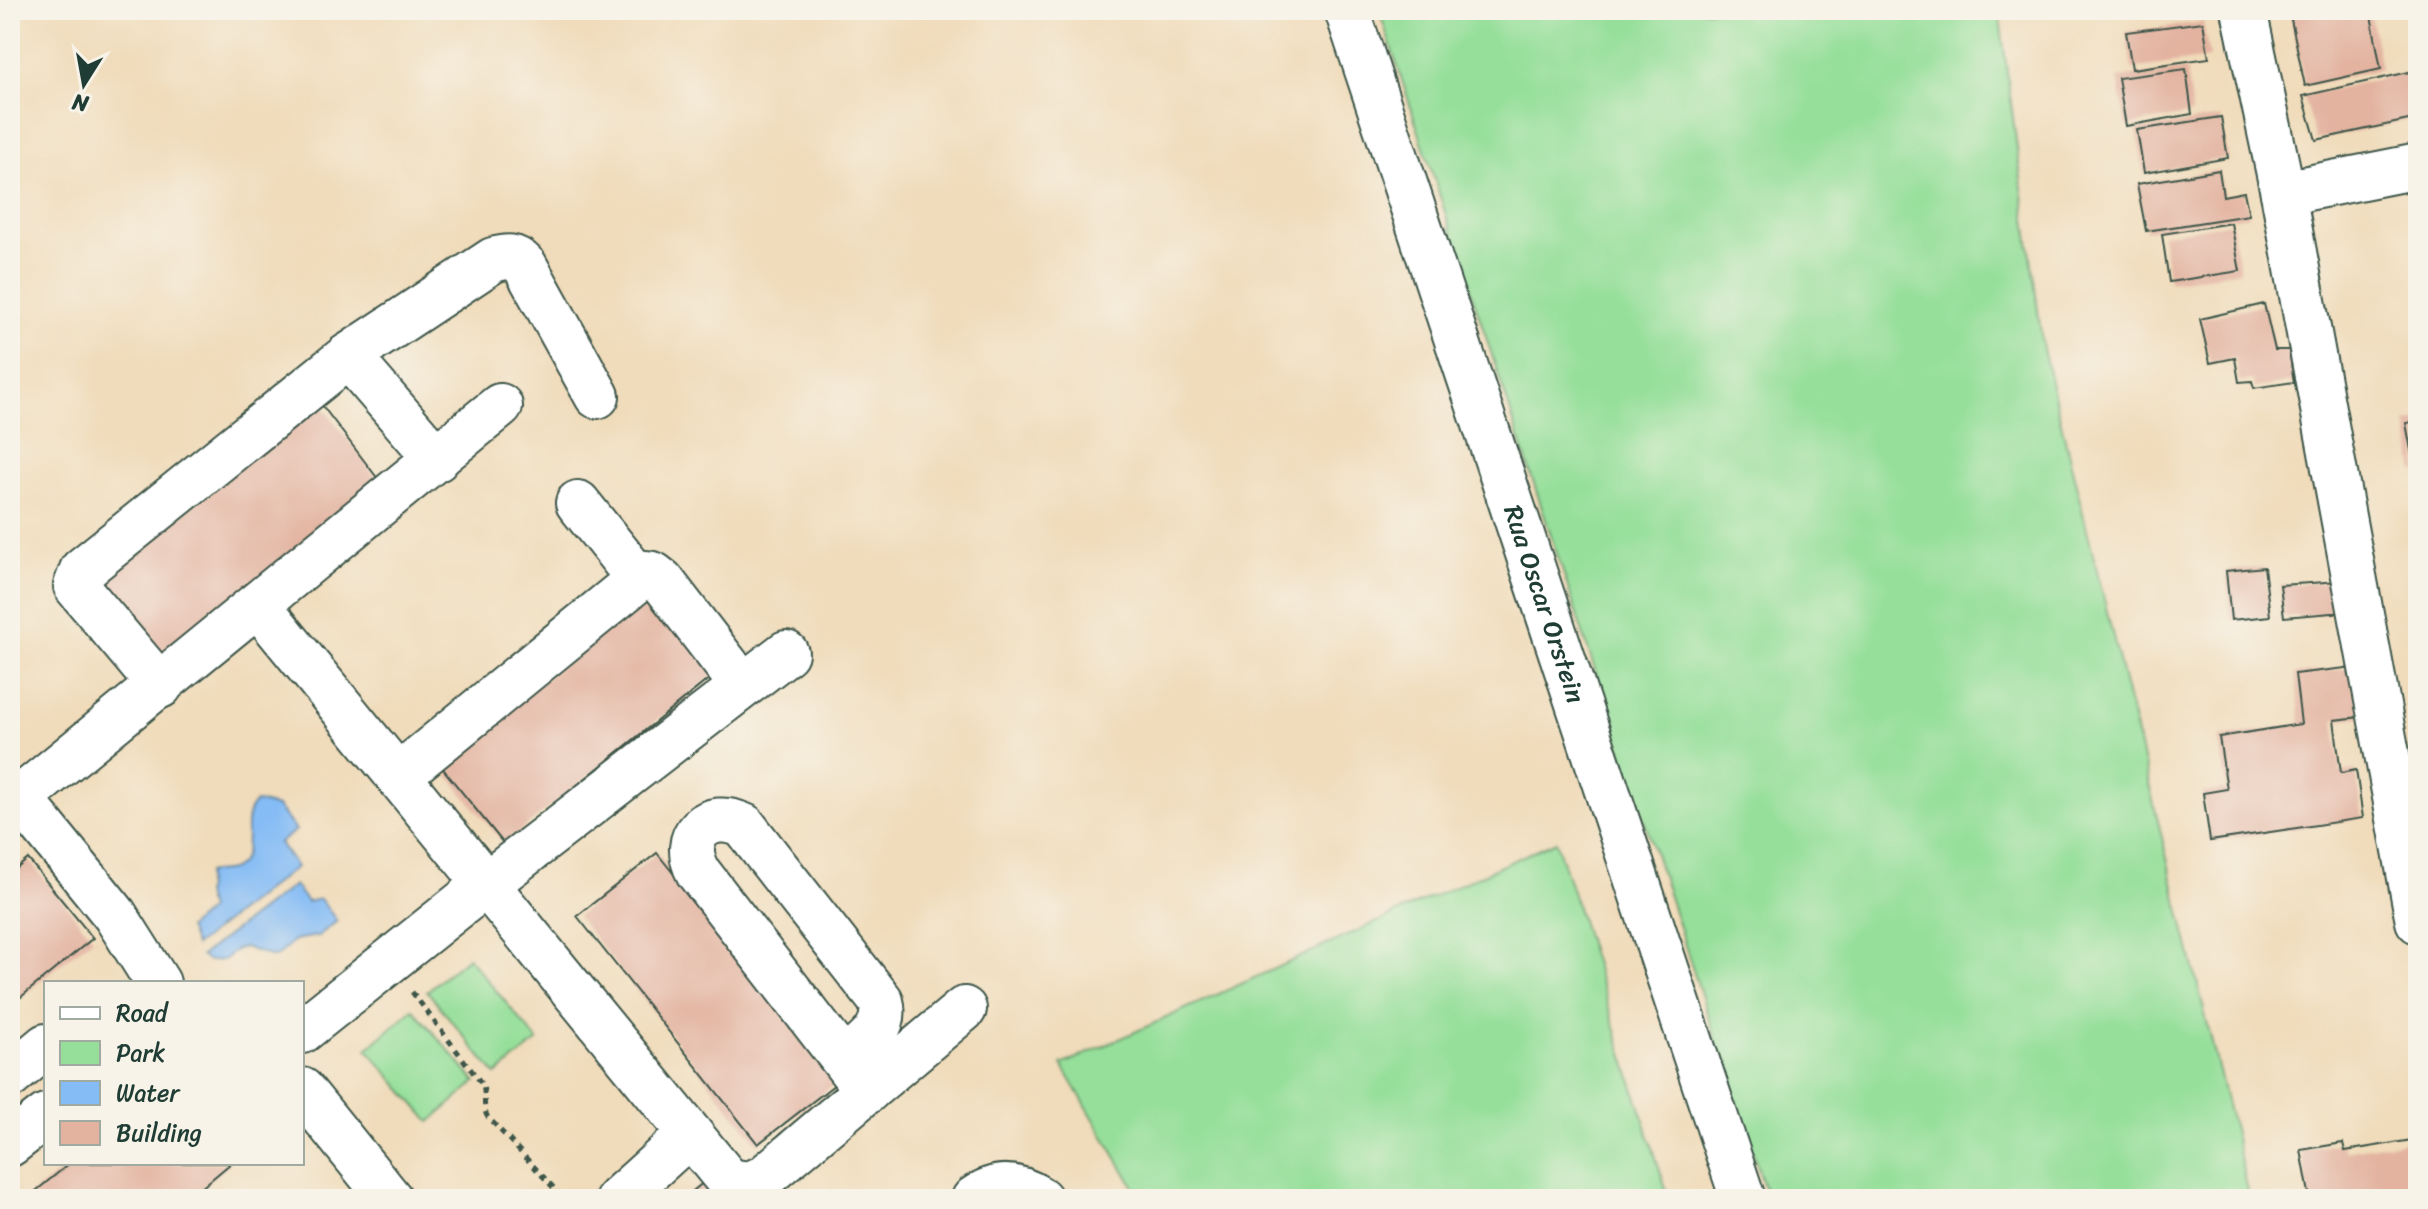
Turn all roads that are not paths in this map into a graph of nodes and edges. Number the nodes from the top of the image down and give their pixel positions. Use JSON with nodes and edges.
{"nodes":[{"id":1,"x":1347,"y":10,"type":"edge"},
{"id":2,"x":2244,"y":10,"type":"edge"},
{"id":3,"x":2418,"y":166,"type":"edge"},
{"id":4,"x":2283,"y":193,"type":"junction"},
{"id":5,"x":348,"y":356,"type":"junction"},
{"id":6,"x":597,"y":396,"type":"dead end"},
{"id":7,"x":500,"y":406,"type":"dead end"},
{"id":8,"x":437,"y":459,"type":"junction"},
{"id":9,"x":578,"y":503,"type":"dead end"},
{"id":10,"x":638,"y":578,"type":"junction"},
{"id":11,"x":258,"y":605,"type":"junction"},
{"id":12,"x":786,"y":653,"type":"dead end"},
{"id":13,"x":742,"y":685,"type":"junction"},
{"id":14,"x":160,"y":686,"type":"junction"},
{"id":15,"x":398,"y":776,"type":"junction"},
{"id":16,"x":485,"y":885,"type":"junction"},
{"id":17,"x":2418,"y":921,"type":"edge"},
{"id":18,"x":140,"y":976,"type":"edge"},
{"id":19,"x":964,"y":1009,"type":"dead end"},
{"id":20,"x":304,"y":1029,"type":"edge"},
{"id":21,"x":44,"y":1048,"type":"edge"},
{"id":22,"x":10,"y":1076,"type":"edge"},
{"id":23,"x":856,"y":1076,"type":"junction"},
{"id":24,"x":304,"y":1092,"type":"edge"},
{"id":25,"x":44,"y":1118,"type":"edge"},
{"id":26,"x":690,"y":1134,"type":"junction"},
{"id":27,"x":10,"y":1144,"type":"edge"},
{"id":28,"x":390,"y":1199,"type":"edge"},
{"id":29,"x":618,"y":1199,"type":"edge"},
{"id":30,"x":974,"y":1199,"type":"edge"},
{"id":31,"x":1040,"y":1199,"type":"edge"},
{"id":32,"x":1743,"y":1199,"type":"edge"}],
"edges":[{"from":1,"to":32,"type":"street","name":"Rua Oscar Orstein"},
{"from":2,"to":4,"type":"street"},
{"from":3,"to":4,"type":"street"},
{"from":4,"to":17,"type":"street"},
{"from":5,"to":6,"type":"street"},
{"from":5,"to":8,"type":"street"},
{"from":5,"to":14,"type":"street"},
{"from":7,"to":8,"type":"street"},
{"from":8,"to":11,"type":"street"},
{"from":9,"to":10,"type":"street"},
{"from":10,"to":13,"type":"street"},
{"from":10,"to":15,"type":"street"},
{"from":11,"to":14,"type":"street"},
{"from":11,"to":15,"type":"street"},
{"from":12,"to":13,"type":"street"},
{"from":13,"to":16,"type":"street"},
{"from":14,"to":18,"type":"street"},
{"from":15,"to":16,"type":"street"},
{"from":16,"to":20,"type":"street"},
{"from":16,"to":26,"type":"street"},
{"from":19,"to":23,"type":"street"},
{"from":21,"to":22,"type":"street"},
{"from":23,"to":23,"type":"street"},
{"from":23,"to":26,"type":"street"},
{"from":24,"to":28,"type":"street"},
{"from":25,"to":27,"type":"street"},
{"from":26,"to":29,"type":"street"},
{"from":30,"to":31,"type":"street"}]}
